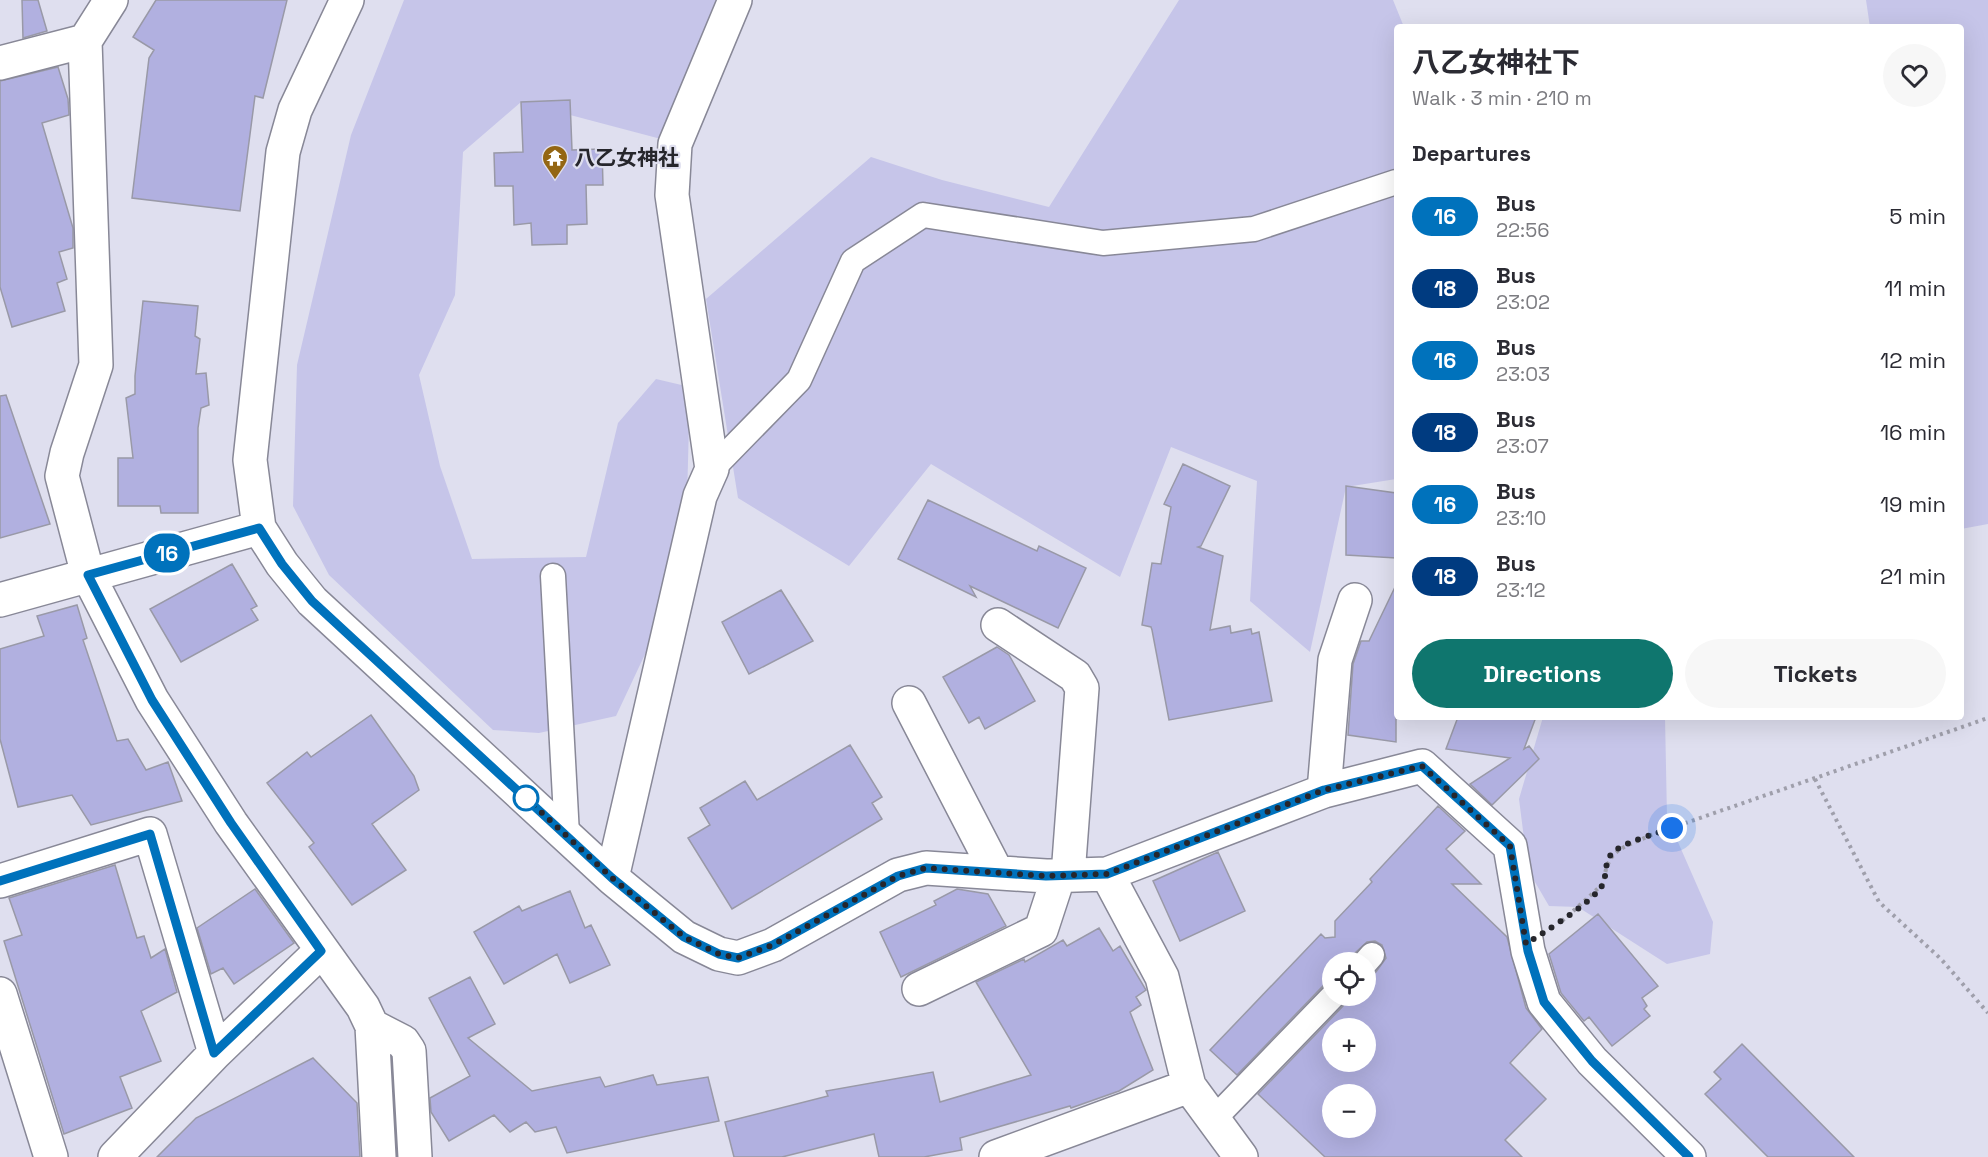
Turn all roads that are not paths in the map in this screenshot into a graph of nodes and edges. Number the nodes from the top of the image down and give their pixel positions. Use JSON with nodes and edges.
{"nodes":[{"id":1,"x":111,"y":0,"type":"edge"},
{"id":2,"x":347,"y":0,"type":"edge"},
{"id":3,"x":735,"y":0,"type":"edge"},
{"id":4,"x":85,"y":41,"type":"junction"},
{"id":5,"x":0,"y":63,"type":"edge"},
{"id":6,"x":1394,"y":183,"type":"edge"},
{"id":7,"x":712,"y":469,"type":"junction"},
{"id":8,"x":259,"y":528,"type":"junction"},
{"id":9,"x":88,"y":575,"type":"junction"},
{"id":10,"x":553,"y":576,"type":"dead end"},
{"id":11,"x":0,"y":600,"type":"edge"},
{"id":12,"x":1355,"y":600,"type":"dead end"},
{"id":13,"x":998,"y":626,"type":"dead end"},
{"id":14,"x":909,"y":703,"type":"dead end"},
{"id":15,"x":1324,"y":790,"type":"junction"},
{"id":16,"x":567,"y":835,"type":"junction"},
{"id":17,"x":996,"y":871,"type":"junction"},
{"id":18,"x":1107,"y":874,"type":"junction"},
{"id":19,"x":1064,"y":875,"type":"junction"},
{"id":20,"x":612,"y":878,"type":"junction"},
{"id":21,"x":0,"y":881,"type":"edge"},
{"id":22,"x":321,"y":951,"type":"junction"},
{"id":23,"x":919,"y":989,"type":"dead end"},
{"id":24,"x":0,"y":994,"type":"edge"},
{"id":25,"x":1323,"y":1006,"type":"edge"},
{"id":26,"x":372,"y":1026,"type":"junction"},
{"id":27,"x":214,"y":1053,"type":"junction"},
{"id":28,"x":1189,"y":1086,"type":"junction"},
{"id":29,"x":1213,"y":1120,"type":"junction"},
{"id":30,"x":51,"y":1157,"type":"edge"},
{"id":31,"x":115,"y":1157,"type":"edge"},
{"id":32,"x":379,"y":1157,"type":"edge"},
{"id":33,"x":415,"y":1157,"type":"edge"},
{"id":34,"x":996,"y":1157,"type":"edge"},
{"id":35,"x":1240,"y":1157,"type":"edge"},
{"id":36,"x":1689,"y":1157,"type":"edge"}],
"edges":[{"from":1,"to":4,"type":"street"},
{"from":2,"to":8,"type":"street"},
{"from":3,"to":7,"type":"street"},
{"from":4,"to":5,"type":"street"},
{"from":4,"to":9,"type":"street"},
{"from":6,"to":7,"type":"lane"},
{"from":7,"to":20,"type":"street"},
{"from":8,"to":9,"type":"street"},
{"from":8,"to":16,"type":"street"},
{"from":9,"to":11,"type":"street"},
{"from":9,"to":22,"type":"street"},
{"from":10,"to":16,"type":"lane"},
{"from":12,"to":15,"type":"street"},
{"from":13,"to":19,"type":"street"},
{"from":14,"to":17,"type":"street"},
{"from":15,"to":18,"type":"street"},
{"from":15,"to":36,"type":"street"},
{"from":16,"to":20,"type":"street"},
{"from":17,"to":19,"type":"street"},
{"from":17,"to":20,"type":"street"},
{"from":18,"to":19,"type":"street"},
{"from":18,"to":28,"type":"street"},
{"from":19,"to":23,"type":"street"},
{"from":21,"to":27,"type":"street"},
{"from":22,"to":26,"type":"street"},
{"from":22,"to":27,"type":"street"},
{"from":24,"to":30,"type":"street"},
{"from":25,"to":29,"type":"lane"},
{"from":26,"to":32,"type":"street"},
{"from":26,"to":33,"type":"street"},
{"from":27,"to":31,"type":"street"},
{"from":28,"to":29,"type":"street"},
{"from":28,"to":34,"type":"street"},
{"from":29,"to":35,"type":"street"}]}
